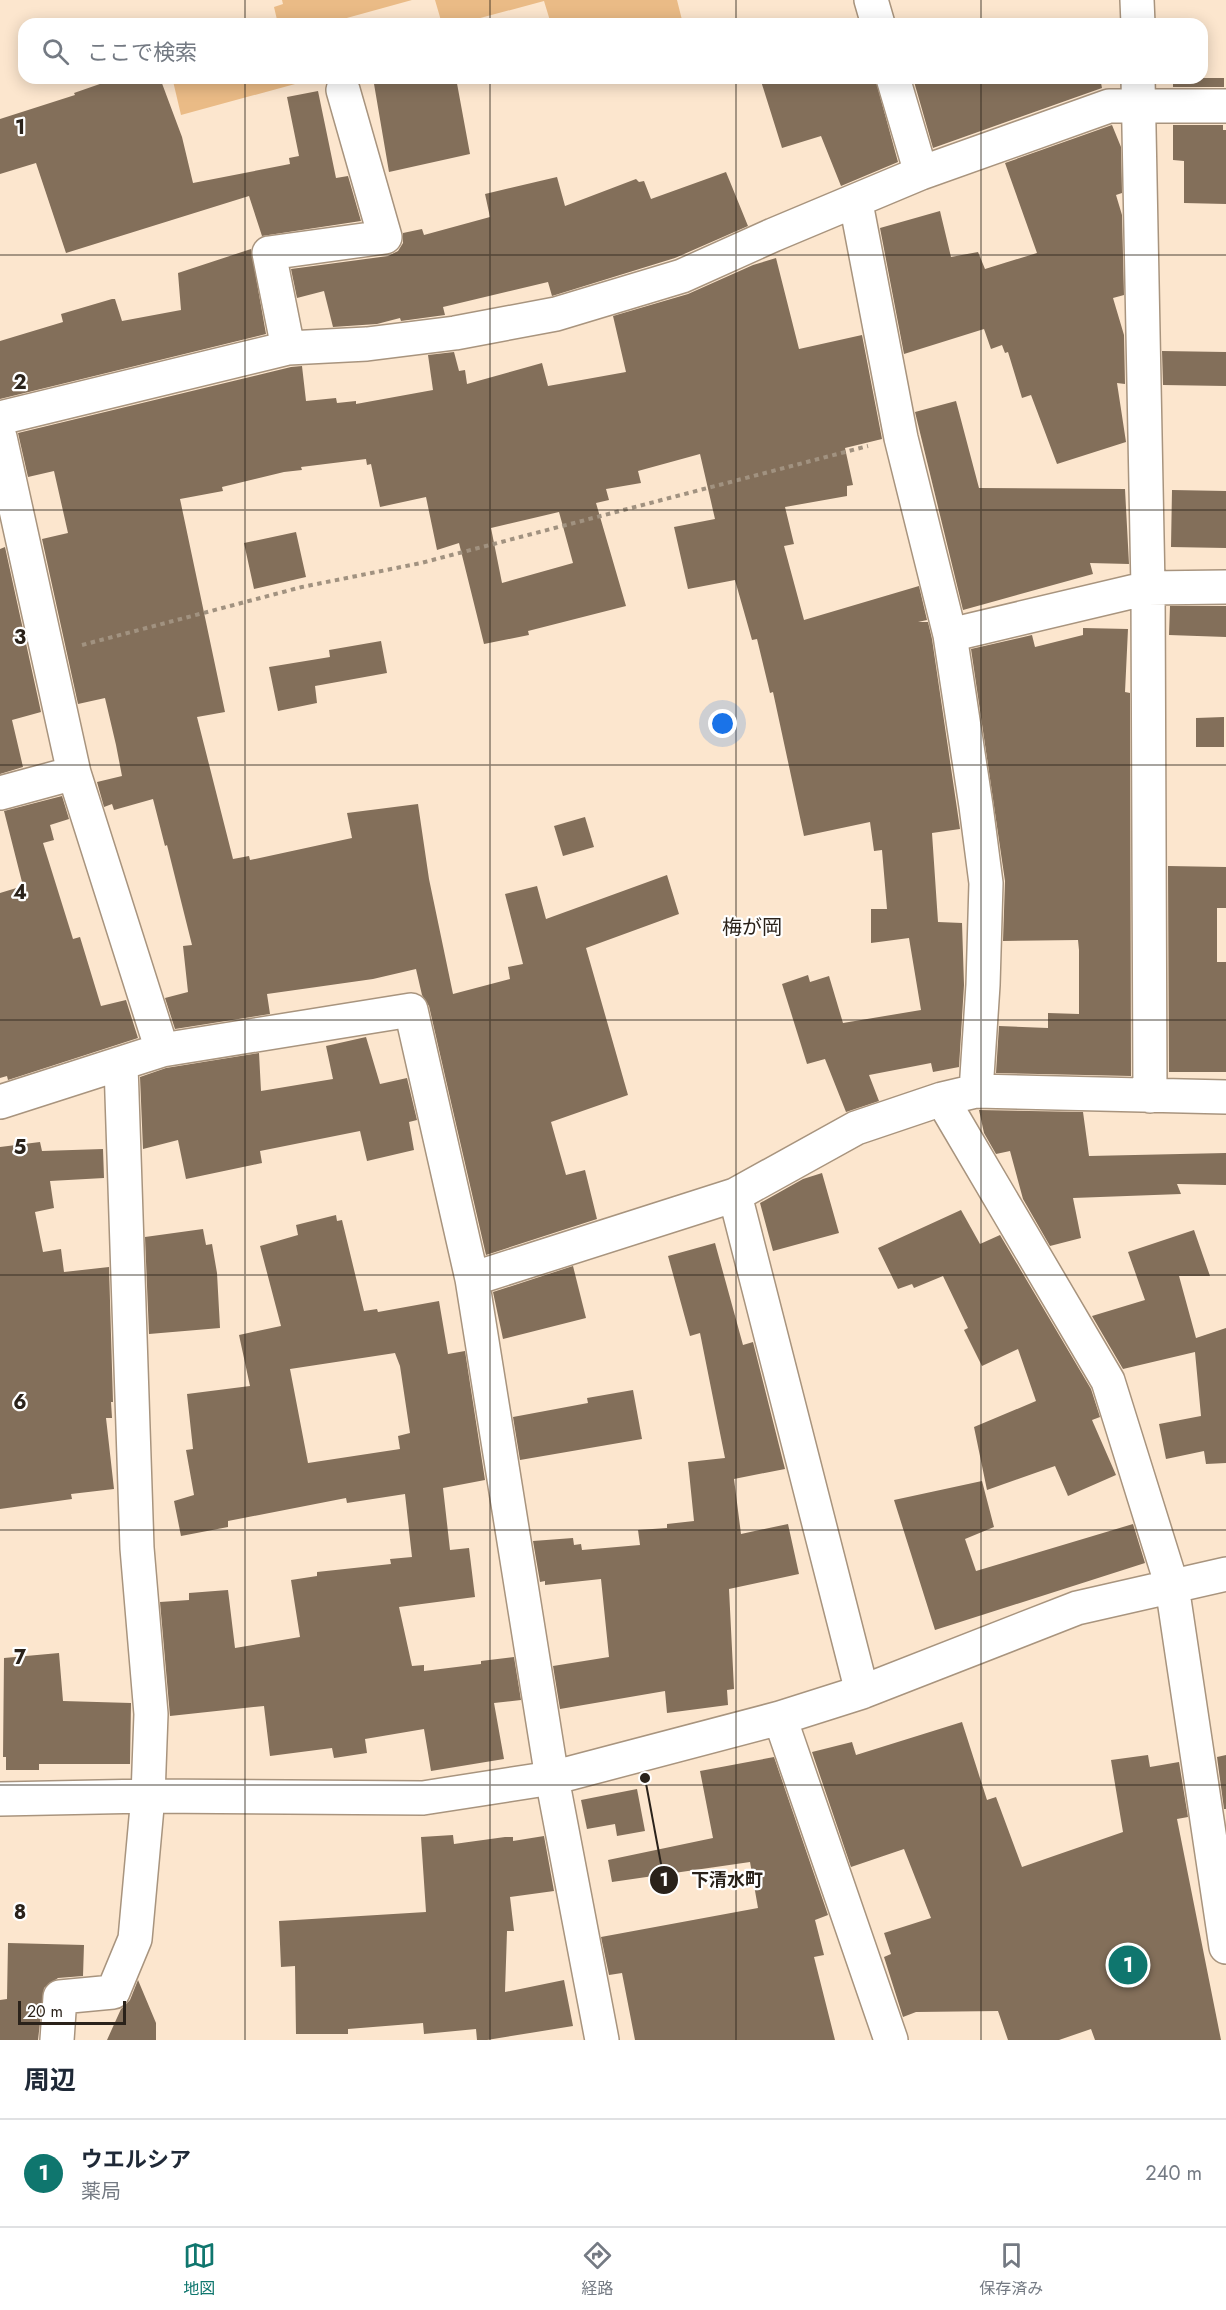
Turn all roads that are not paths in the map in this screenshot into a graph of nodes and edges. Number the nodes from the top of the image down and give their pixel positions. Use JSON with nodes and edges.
{"nodes":[{"id":1,"x":871,"y":0,"type":"edge"},
{"id":2,"x":1137,"y":0,"type":"edge"},
{"id":3,"x":876,"y":18,"type":"edge"},
{"id":4,"x":1138,"y":18,"type":"edge"},
{"id":5,"x":895,"y":84,"type":"edge"},
{"id":6,"x":343,"y":90,"type":"dead end"},
{"id":7,"x":1138,"y":92,"type":"edge"},
{"id":8,"x":1226,"y":106,"type":"edge"},
{"id":9,"x":921,"y":173,"type":"junction"},
{"id":10,"x":856,"y":202,"type":"junction"},
{"id":11,"x":288,"y":348,"type":"junction"},
{"id":12,"x":0,"y":418,"type":"edge"},
{"id":13,"x":2,"y":450,"type":"edge"},
{"id":14,"x":1226,"y":587,"type":"edge"},
{"id":15,"x":1148,"y":588,"type":"junction"},
{"id":16,"x":950,"y":635,"type":"junction"},
{"id":17,"x":74,"y":773,"type":"junction"},
{"id":18,"x":0,"y":793,"type":"edge"},
{"id":19,"x":162,"y":1050,"type":"junction"},
{"id":20,"x":121,"y":1065,"type":"junction"},
{"id":21,"x":976,"y":1091,"type":"junction"},
{"id":22,"x":1150,"y":1096,"type":"junction"},
{"id":23,"x":1226,"y":1097,"type":"edge"},
{"id":24,"x":942,"y":1099,"type":"junction"},
{"id":25,"x":0,"y":1102,"type":"edge"},
{"id":26,"x":735,"y":1195,"type":"junction"},
{"id":27,"x":472,"y":1279,"type":"junction"},
{"id":28,"x":1226,"y":1574,"type":"edge"},
{"id":29,"x":1172,"y":1586,"type":"junction"},
{"id":30,"x":862,"y":1692,"type":"junction"},
{"id":31,"x":780,"y":1718,"type":"junction"},
{"id":32,"x":552,"y":1778,"type":"junction"},
{"id":33,"x":148,"y":1796,"type":"junction"},
{"id":34,"x":0,"y":1799,"type":"edge"},
{"id":35,"x":1226,"y":1947,"type":"edge"},
{"id":36,"x":57,"y":2040,"type":"edge"},
{"id":37,"x":602,"y":2040,"type":"edge"},
{"id":38,"x":891,"y":2040,"type":"edge"}],
"edges":[{"from":1,"to":3,"type":"street"},
{"from":2,"to":4,"type":"street"},
{"from":5,"to":9,"type":"street"},
{"from":6,"to":11,"type":"street"},
{"from":7,"to":8,"type":"street"},
{"from":7,"to":9,"type":"street"},
{"from":7,"to":15,"type":"street"},
{"from":9,"to":10,"type":"street"},
{"from":10,"to":11,"type":"street"},
{"from":10,"to":16,"type":"street"},
{"from":11,"to":12,"type":"street"},
{"from":13,"to":17,"type":"street"},
{"from":14,"to":15,"type":"street"},
{"from":15,"to":16,"type":"street"},
{"from":15,"to":22,"type":"street"},
{"from":16,"to":21,"type":"street"},
{"from":17,"to":18,"type":"street"},
{"from":17,"to":19,"type":"street"},
{"from":19,"to":20,"type":"street"},
{"from":19,"to":27,"type":"street"},
{"from":20,"to":25,"type":"street"},
{"from":20,"to":33,"type":"street"},
{"from":21,"to":22,"type":"street"},
{"from":21,"to":24,"type":"street"},
{"from":22,"to":23,"type":"street"},
{"from":24,"to":26,"type":"street"},
{"from":24,"to":29,"type":"street"},
{"from":26,"to":27,"type":"street"},
{"from":26,"to":30,"type":"street"},
{"from":27,"to":32,"type":"street"},
{"from":28,"to":29,"type":"street"},
{"from":29,"to":30,"type":"street"},
{"from":29,"to":35,"type":"street"},
{"from":30,"to":31,"type":"street"},
{"from":31,"to":32,"type":"street"},
{"from":31,"to":38,"type":"street"},
{"from":32,"to":33,"type":"street"},
{"from":32,"to":37,"type":"street"},
{"from":33,"to":34,"type":"street"},
{"from":33,"to":36,"type":"street"}]}
